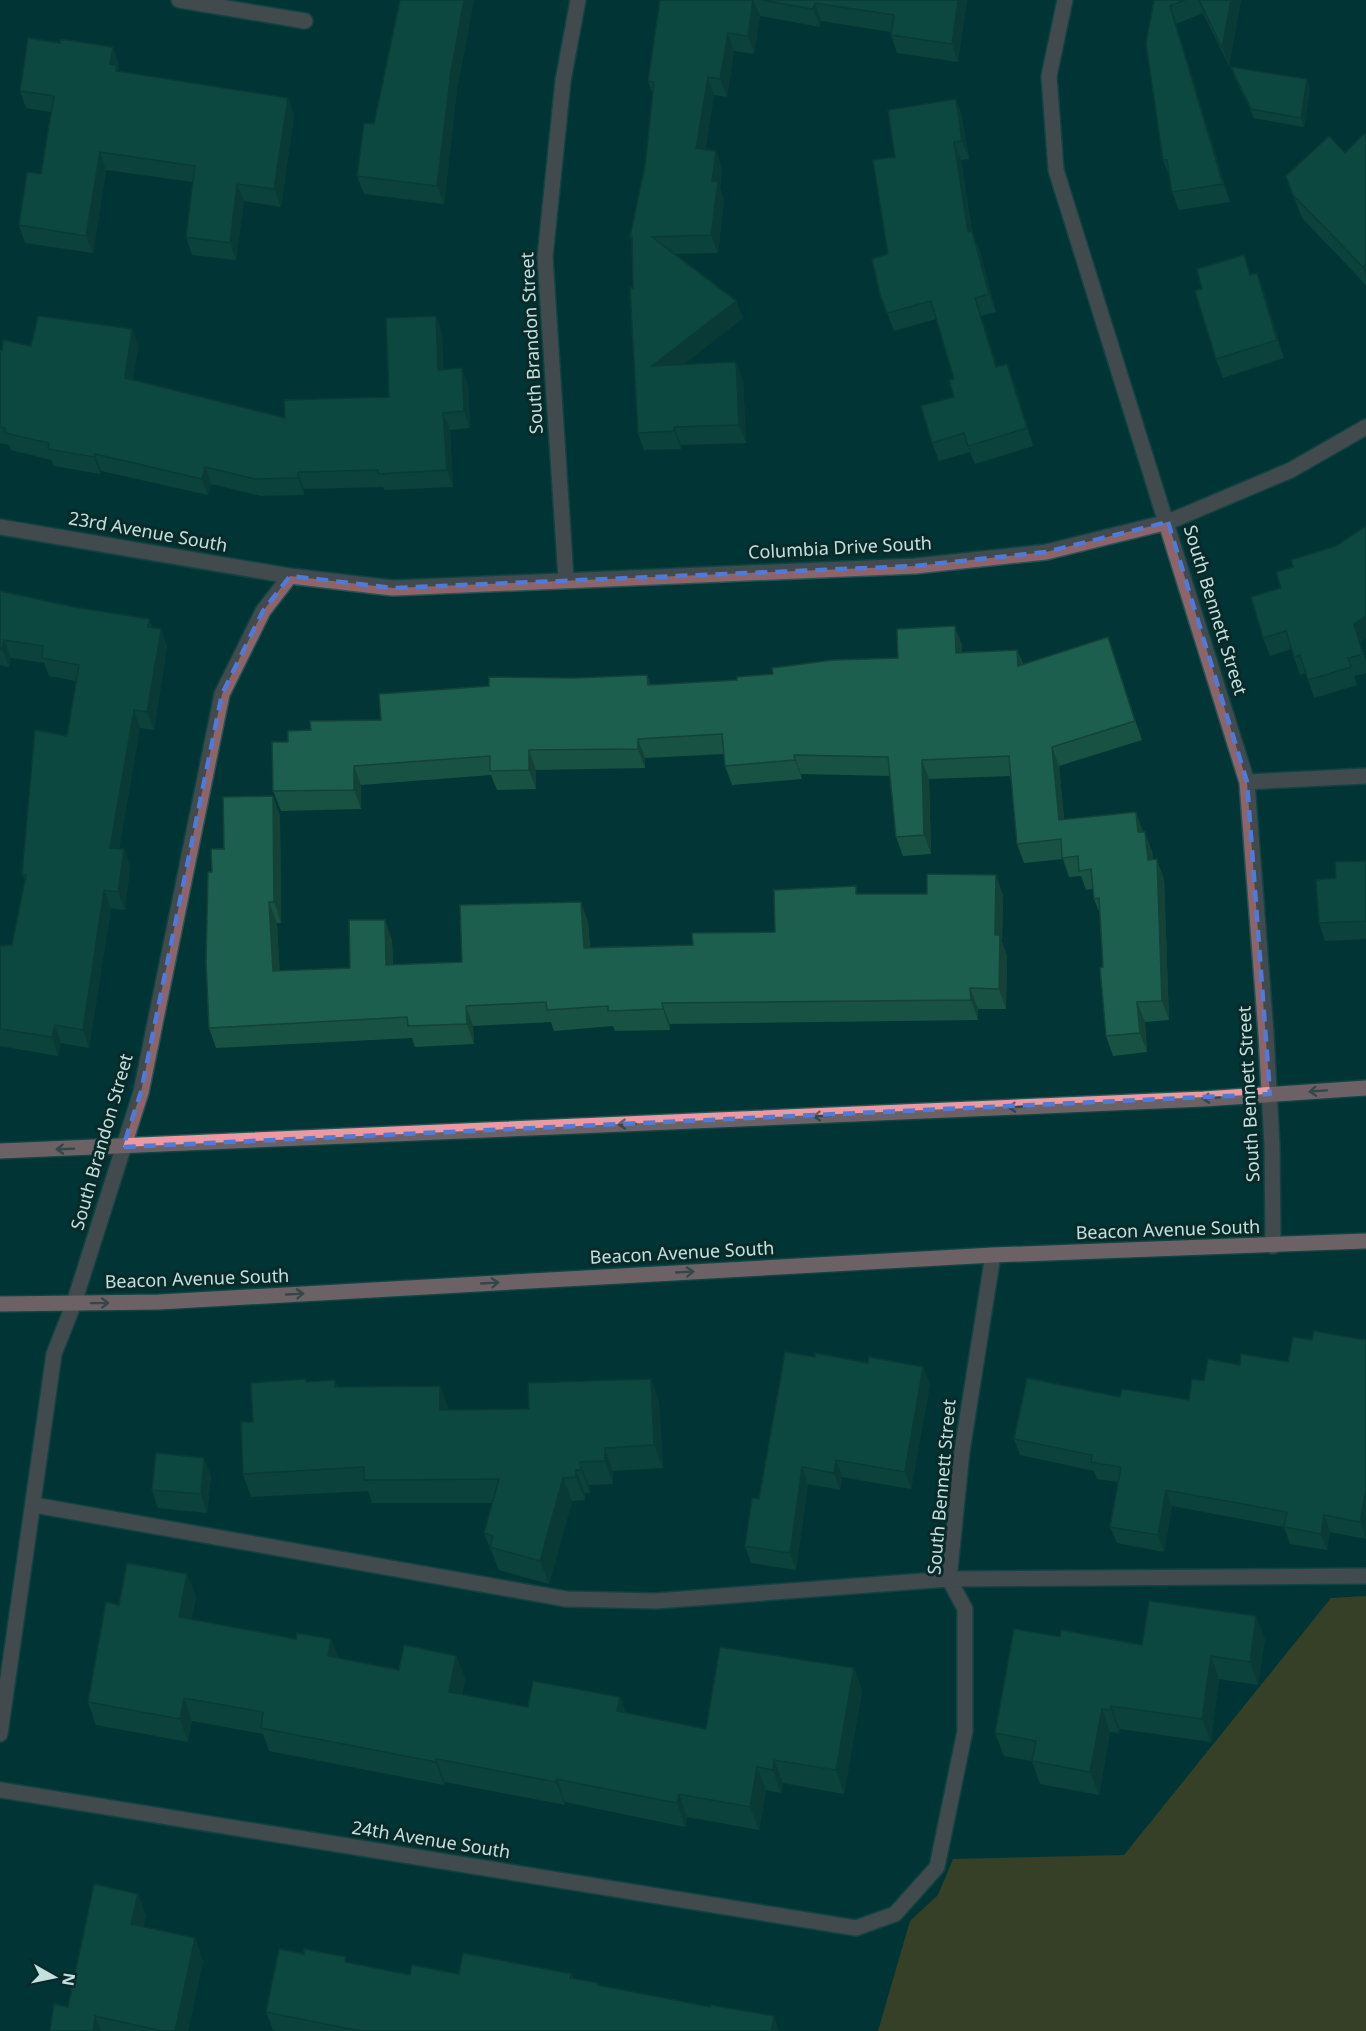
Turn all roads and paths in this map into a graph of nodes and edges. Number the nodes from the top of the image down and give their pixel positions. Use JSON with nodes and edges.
{"nodes":[{"id":1,"x":179,"y":0,"type":"edge"},
{"id":2,"x":578,"y":0,"type":"edge"},
{"id":3,"x":1065,"y":0,"type":"edge"},
{"id":4,"x":305,"y":21,"type":"dead end"},
{"id":5,"x":1366,"y":427,"type":"edge"},
{"id":6,"x":1168,"y":522,"type":"junction"},
{"id":7,"x":0,"y":527,"type":"edge"},
{"id":8,"x":290,"y":576,"type":"junction"},
{"id":9,"x":566,"y":579,"type":"junction"},
{"id":10,"x":1366,"y":777,"type":"edge"},
{"id":11,"x":1247,"y":782,"type":"junction"},
{"id":12,"x":1366,"y":1088,"type":"edge"},
{"id":13,"x":1270,"y":1094,"type":"junction"},
{"id":14,"x":123,"y":1147,"type":"junction"},
{"id":15,"x":0,"y":1151,"type":"edge"},
{"id":16,"x":1366,"y":1241,"type":"edge"},
{"id":17,"x":1273,"y":1246,"type":"junction"},
{"id":18,"x":993,"y":1255,"type":"junction"},
{"id":19,"x":74,"y":1303,"type":"junction"},
{"id":20,"x":0,"y":1304,"type":"edge"},
{"id":21,"x":34,"y":1505,"type":"junction"},
{"id":22,"x":1366,"y":1576,"type":"edge"},
{"id":23,"x":949,"y":1579,"type":"junction"},
{"id":24,"x":0,"y":1734,"type":"edge"},
{"id":25,"x":0,"y":1790,"type":"edge"},
{"id":26,"x":856,"y":1928,"type":"joint"}],
"edges":[{"from":1,"to":4,"type":"street"},
{"from":2,"to":9,"type":"street","name":"South Brandon Street"},
{"from":3,"to":6,"type":"street","name":"South Bennett Street"},
{"from":5,"to":6,"type":"street","name":"Columbia Drive South"},
{"from":6,"to":9,"type":"street","name":"Columbia Drive South"},
{"from":6,"to":11,"type":"street","name":"South Bennett Street"},
{"from":7,"to":8,"type":"street","name":"23rd Avenue South"},
{"from":8,"to":9,"type":"street","name":"Columbia Drive South"},
{"from":8,"to":14,"type":"street","name":"South Brandon Street"},
{"from":10,"to":11,"type":"street"},
{"from":11,"to":13,"type":"street","name":"South Bennett Street"},
{"from":12,"to":13,"type":"main road","one_way":true},
{"from":13,"to":14,"type":"main road","one_way":true},
{"from":13,"to":17,"type":"street","name":"South Bennett Street"},
{"from":14,"to":15,"type":"main road","one_way":true},
{"from":14,"to":19,"type":"street","name":"South Brandon Street"},
{"from":16,"to":17,"type":"main road","name":"Beacon Avenue South"},
{"from":17,"to":18,"type":"main road","name":"Beacon Avenue South"},
{"from":19,"to":18,"type":"main road","name":"Beacon Avenue South","one_way":true},
{"from":18,"to":23,"type":"street","name":"South Bennett Street"},
{"from":19,"to":20,"type":"main road","name":"Beacon Avenue South"},
{"from":19,"to":21,"type":"street","name":"South Brandon Street"},
{"from":21,"to":23,"type":"street"},
{"from":21,"to":24,"type":"street","name":"South Brandon Street"},
{"from":22,"to":23,"type":"street"},
{"from":23,"to":26,"type":"street","name":"South Bennett Street"},
{"from":25,"to":26,"type":"street","name":"24th Avenue South"}]}
